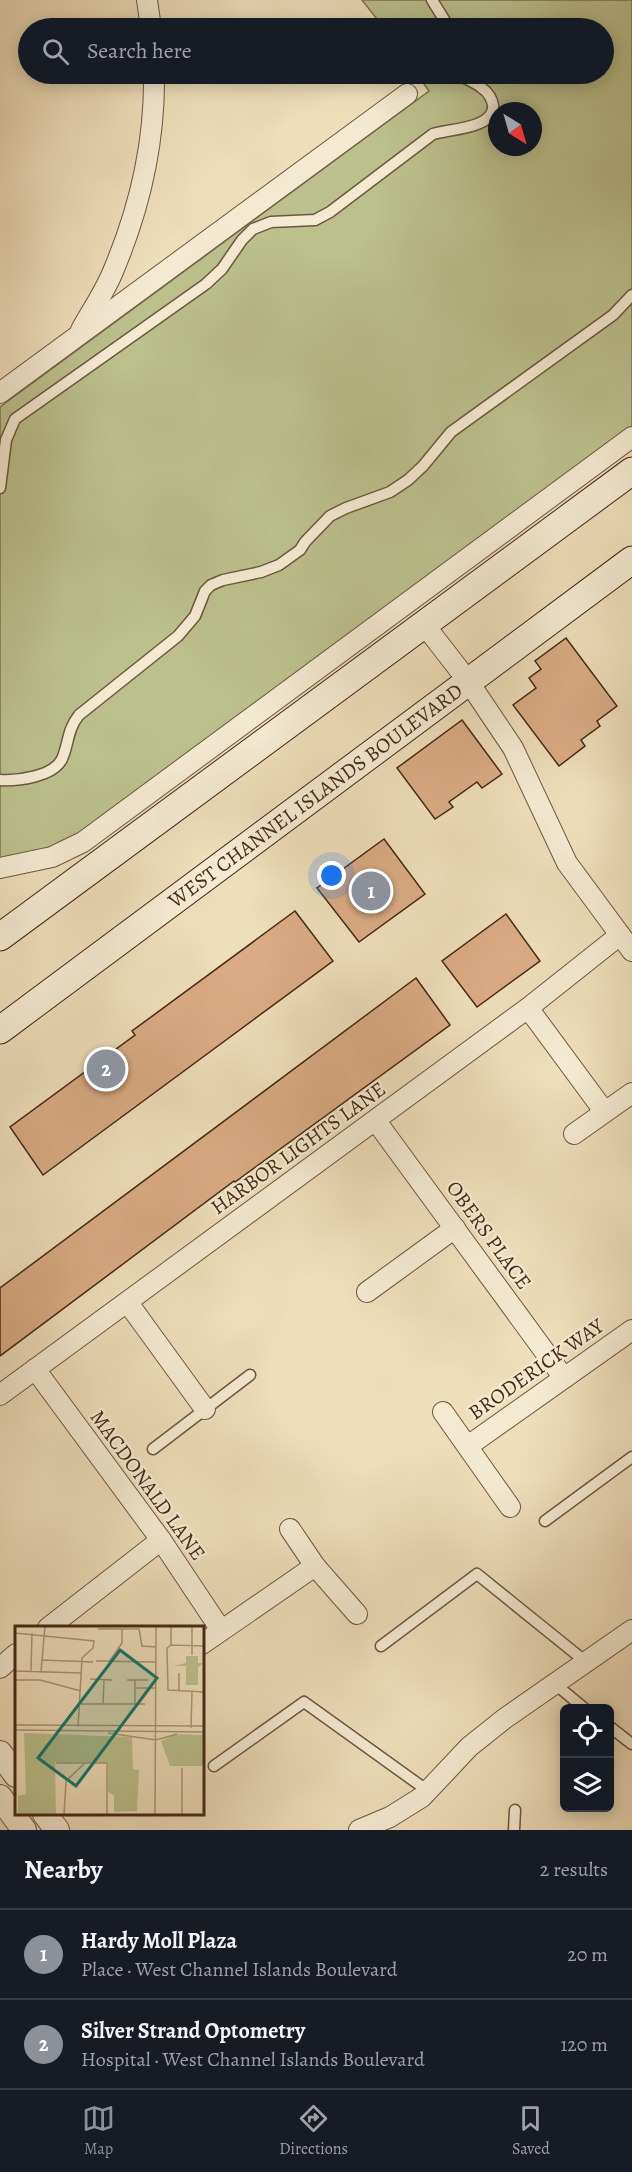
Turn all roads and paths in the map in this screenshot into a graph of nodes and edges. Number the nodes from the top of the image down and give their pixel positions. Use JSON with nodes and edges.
{"nodes":[{"id":1,"x":147,"y":0,"type":"edge"},
{"id":2,"x":432,"y":0,"type":"edge"},
{"id":3,"x":150,"y":18,"type":"edge"},
{"id":4,"x":443,"y":18,"type":"edge"},
{"id":5,"x":154,"y":84,"type":"edge"},
{"id":6,"x":475,"y":84,"type":"edge"},
{"id":7,"x":406,"y":94,"type":"dead end"},
{"id":8,"x":632,"y":295,"type":"edge"},
{"id":9,"x":77,"y":337,"type":"junction"},
{"id":10,"x":0,"y":393,"type":"edge"},
{"id":11,"x":632,"y":436,"type":"edge"},
{"id":12,"x":632,"y":471,"type":"edge"},
{"id":13,"x":0,"y":488,"type":"edge"},
{"id":14,"x":632,"y":560,"type":"edge"},
{"id":15,"x":423,"y":623,"type":"junction"},
{"id":16,"x":468,"y":681,"type":"junction"},
{"id":17,"x":0,"y":780,"type":"edge"},
{"id":18,"x":0,"y":868,"type":"edge"},
{"id":19,"x":620,"y":935,"type":"junction"},
{"id":20,"x":0,"y":936,"type":"edge"},
{"id":21,"x":632,"y":951,"type":"edge"},
{"id":22,"x":528,"y":1008,"type":"junction"},
{"id":23,"x":0,"y":1030,"type":"edge"},
{"id":24,"x":632,"y":1094,"type":"edge"},
{"id":25,"x":604,"y":1111,"type":"junction"},
{"id":26,"x":376,"y":1121,"type":"junction"},
{"id":27,"x":574,"y":1134,"type":"dead end"},
{"id":28,"x":454,"y":1228,"type":"junction"},
{"id":29,"x":367,"y":1292,"type":"dead end"},
{"id":30,"x":128,"y":1303,"type":"junction"},
{"id":31,"x":632,"y":1330,"type":"edge"},
{"id":32,"x":35,"y":1369,"type":"junction"},
{"id":33,"x":250,"y":1375,"type":"dead end"},
{"id":34,"x":564,"y":1378,"type":"junction"},
{"id":35,"x":0,"y":1395,"type":"edge"},
{"id":36,"x":205,"y":1409,"type":"junction"},
{"id":37,"x":443,"y":1412,"type":"dead end"},
{"id":38,"x":468,"y":1446,"type":"junction"},
{"id":39,"x":153,"y":1449,"type":"dead end"},
{"id":40,"x":632,"y":1457,"type":"edge"},
{"id":41,"x":510,"y":1507,"type":"dead end"},
{"id":42,"x":545,"y":1521,"type":"dead end"},
{"id":43,"x":290,"y":1529,"type":"dead end"},
{"id":44,"x":161,"y":1540,"type":"junction"},
{"id":45,"x":315,"y":1566,"type":"junction"},
{"id":46,"x":357,"y":1614,"type":"dead end"},
{"id":47,"x":51,"y":1626,"type":"edge"},
{"id":48,"x":221,"y":1630,"type":"junction"},
{"id":49,"x":632,"y":1630,"type":"edge"},
{"id":50,"x":204,"y":1643,"type":"edge"},
{"id":51,"x":381,"y":1646,"type":"dead end"},
{"id":52,"x":15,"y":1655,"type":"edge"},
{"id":53,"x":586,"y":1662,"type":"junction"},
{"id":54,"x":0,"y":1668,"type":"edge"},
{"id":55,"x":555,"y":1684,"type":"junction"},
{"id":56,"x":579,"y":1704,"type":"edge"},
{"id":57,"x":614,"y":1730,"type":"edge"},
{"id":58,"x":632,"y":1743,"type":"edge"},
{"id":59,"x":0,"y":1753,"type":"edge"},
{"id":60,"x":214,"y":1766,"type":"dead end"},
{"id":61,"x":15,"y":1774,"type":"edge"},
{"id":62,"x":428,"y":1791,"type":"junction"},
{"id":63,"x":0,"y":1797,"type":"edge"},
{"id":64,"x":515,"y":1810,"type":"dead end"},
{"id":65,"x":46,"y":1815,"type":"edge"},
{"id":66,"x":24,"y":1830,"type":"edge"},
{"id":67,"x":57,"y":1830,"type":"edge"},
{"id":68,"x":359,"y":1830,"type":"edge"},
{"id":69,"x":514,"y":1830,"type":"edge"}],
"edges":[{"from":1,"to":3,"type":"street"},
{"from":2,"to":4,"type":"lane"},
{"from":5,"to":9,"type":"street"},
{"from":6,"to":13,"type":"lane"},
{"from":7,"to":9,"type":"street"},
{"from":8,"to":17,"type":"lane"},
{"from":9,"to":10,"type":"street"},
{"from":11,"to":18,"type":"street"},
{"from":12,"to":15,"type":"main road"},
{"from":14,"to":16,"type":"main road","name":"WEST CHANNEL ISLANDS BOULEVARD"},
{"from":15,"to":16,"type":"street"},
{"from":15,"to":20,"type":"main road"},
{"from":16,"to":19,"type":"street"},
{"from":16,"to":23,"type":"main road","name":"WEST CHANNEL ISLANDS BOULEVARD"},
{"from":19,"to":21,"type":"street"},
{"from":19,"to":22,"type":"street","name":"HARBOR LIGHTS LANE"},
{"from":22,"to":25,"type":"street"},
{"from":22,"to":26,"type":"street","name":"HARBOR LIGHTS LANE"},
{"from":24,"to":25,"type":"street"},
{"from":25,"to":27,"type":"street"},
{"from":26,"to":28,"type":"street","name":"OBERS PLACE"},
{"from":26,"to":30,"type":"street","name":"HARBOR LIGHTS LANE"},
{"from":28,"to":29,"type":"street"},
{"from":28,"to":34,"type":"street","name":"OBERS PLACE"},
{"from":30,"to":32,"type":"street","name":"HARBOR LIGHTS LANE"},
{"from":30,"to":36,"type":"street"},
{"from":31,"to":34,"type":"street","name":"BRODERICK WAY"},
{"from":32,"to":35,"type":"street","name":"HARBOR LIGHTS LANE"},
{"from":32,"to":44,"type":"street","name":"MACDONALD LANE"},
{"from":33,"to":36,"type":"lane"},
{"from":34,"to":38,"type":"street","name":"BRODERICK WAY"},
{"from":36,"to":39,"type":"lane"},
{"from":37,"to":38,"type":"street"},
{"from":38,"to":41,"type":"street"},
{"from":40,"to":42,"type":"lane"},
{"from":43,"to":45,"type":"street"},
{"from":44,"to":47,"type":"street"},
{"from":44,"to":48,"type":"street","name":"MACDONALD LANE"},
{"from":45,"to":46,"type":"street"},
{"from":45,"to":48,"type":"street"},
{"from":48,"to":50,"type":"street"},
{"from":49,"to":53,"type":"street"},
{"from":51,"to":53,"type":"lane"},
{"from":52,"to":54,"type":"street"},
{"from":53,"to":55,"type":"street"},
{"from":55,"to":56,"type":"lane"},
{"from":55,"to":62,"type":"street"},
{"from":57,"to":58,"type":"lane"},
{"from":59,"to":61,"type":"street"},
{"from":60,"to":62,"type":"lane"},
{"from":62,"to":68,"type":"street"},
{"from":63,"to":66,"type":"street"},
{"from":64,"to":69,"type":"lane"},
{"from":65,"to":67,"type":"street"}]}
